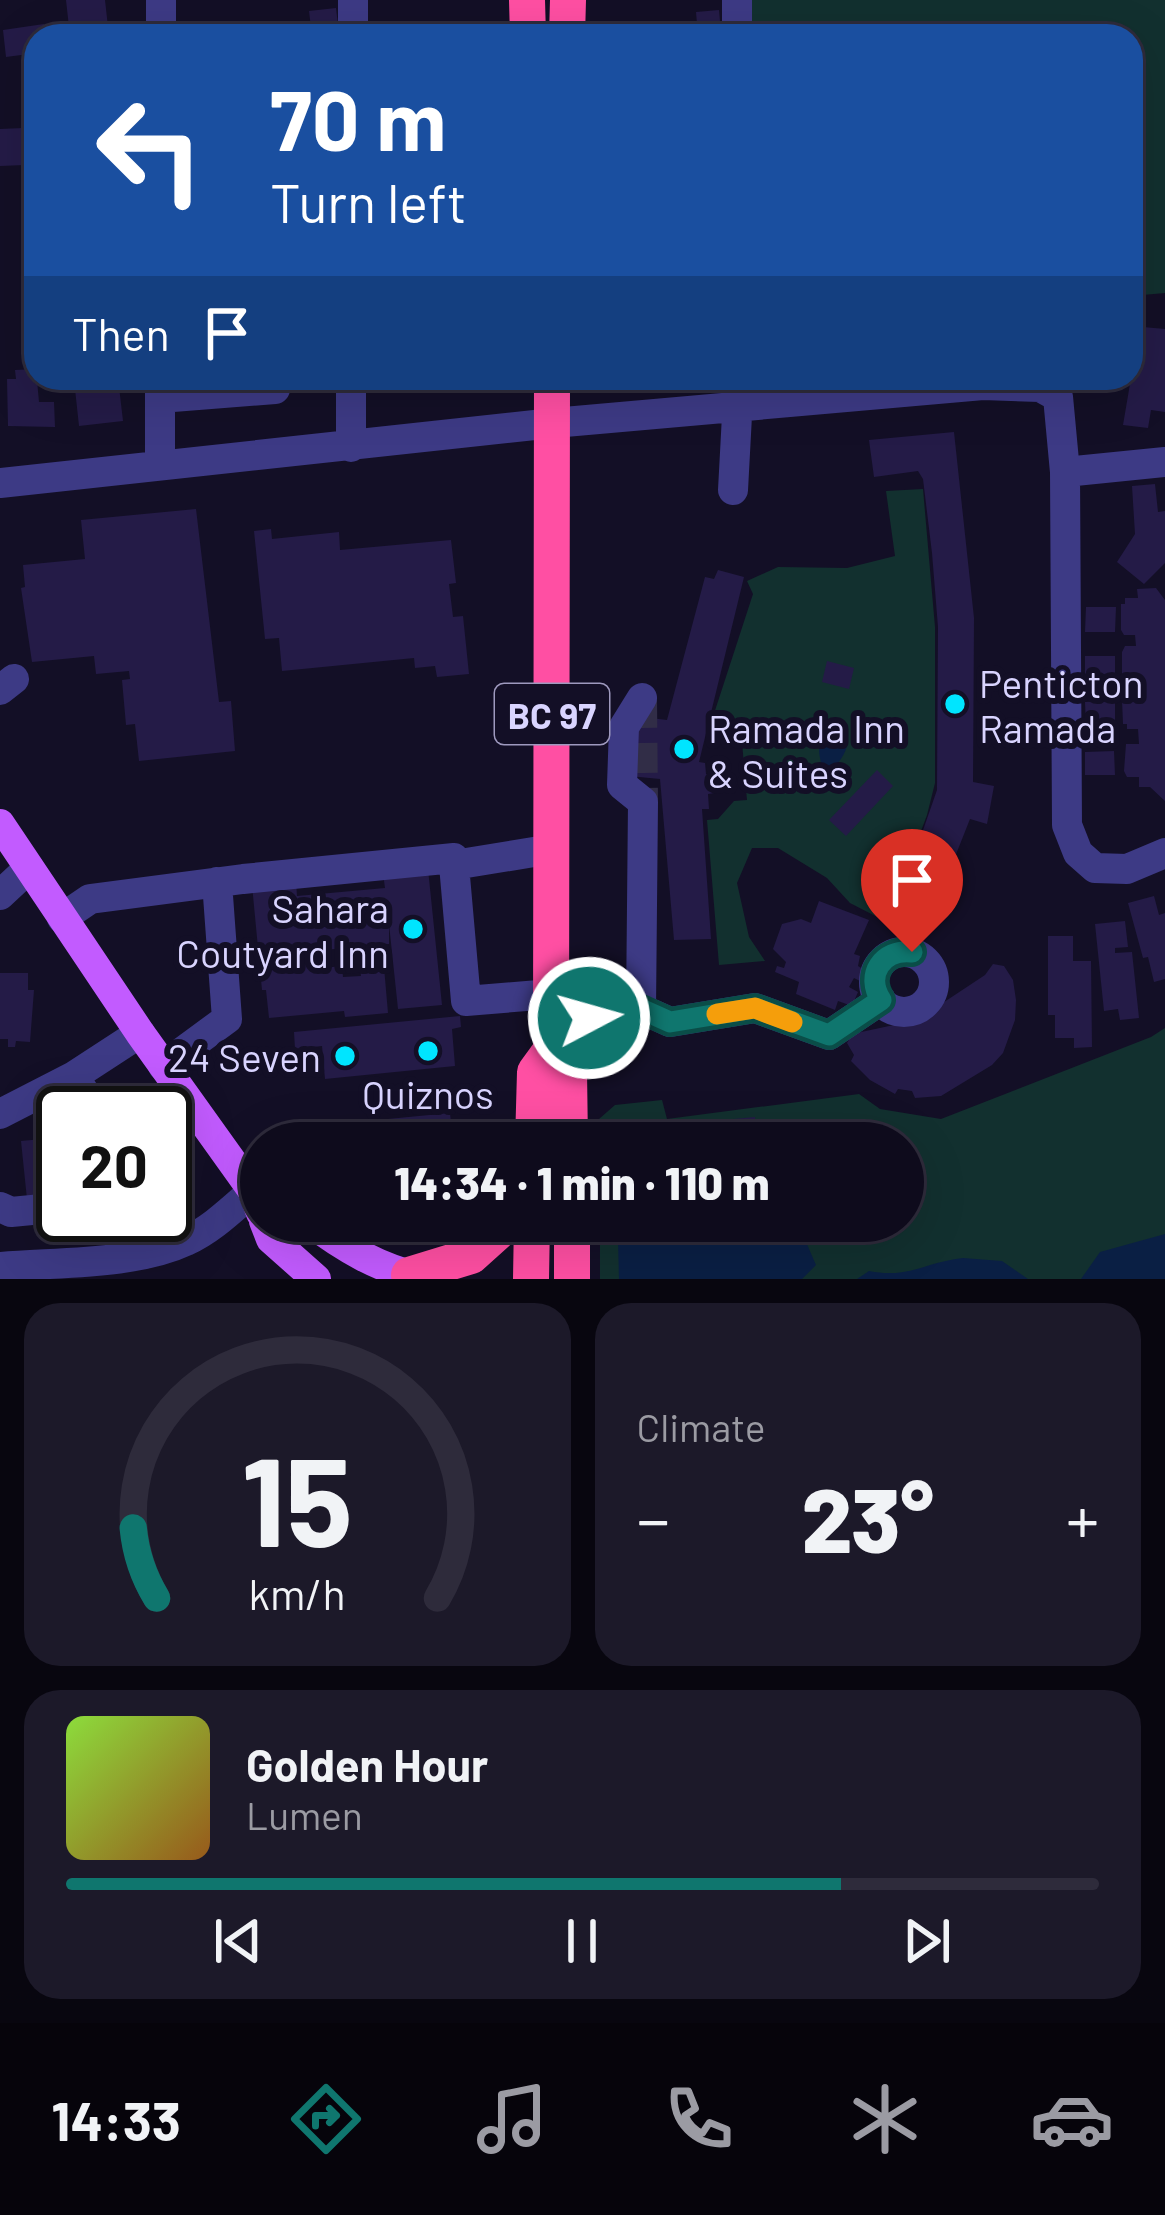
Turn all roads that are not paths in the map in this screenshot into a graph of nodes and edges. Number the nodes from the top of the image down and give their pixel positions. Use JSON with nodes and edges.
{"nodes":[{"id":1,"x":160,"y":390,"type":"edge"},
{"id":2,"x":352,"y":390,"type":"edge"},
{"id":3,"x":552,"y":390,"type":"edge"},
{"id":4,"x":810,"y":390,"type":"edge"},
{"id":5,"x":1045,"y":390,"type":"edge"},
{"id":6,"x":739,"y":393,"type":"edge"},
{"id":7,"x":553,"y":423,"type":"junction"},
{"id":8,"x":351,"y":447,"type":"junction"},
{"id":9,"x":1165,"y":462,"type":"edge"},
{"id":10,"x":160,"y":465,"type":"junction"},
{"id":11,"x":1065,"y":472,"type":"junction"},
{"id":12,"x":0,"y":483,"type":"edge"},
{"id":13,"x":733,"y":490,"type":"dead end"},
{"id":14,"x":642,"y":698,"type":"dead end"},
{"id":15,"x":0,"y":824,"type":"edge"},
{"id":16,"x":552,"y":849,"type":"junction"},
{"id":17,"x":1165,"y":853,"type":"edge"},
{"id":18,"x":454,"y":865,"type":"junction"},
{"id":19,"x":29,"y":868,"type":"junction"},
{"id":20,"x":217,"y":882,"type":"junction"},
{"id":21,"x":0,"y":895,"type":"edge"},
{"id":22,"x":62,"y":918,"type":"junction"},
{"id":23,"x":881,"y":1000,"type":"dead end"},
{"id":24,"x":641,"y":1009,"type":"junction"},
{"id":25,"x":551,"y":1023,"type":"junction"},
{"id":26,"x":140,"y":1033,"type":"junction"},
{"id":27,"x":163,"y":1066,"type":"junction"},
{"id":28,"x":74,"y":1076,"type":"junction"},
{"id":29,"x":80,"y":1086,"type":"edge"},
{"id":30,"x":0,"y":1114,"type":"edge"},
{"id":31,"x":534,"y":1122,"type":"edge"},
{"id":32,"x":570,"y":1122,"type":"edge"},
{"id":33,"x":240,"y":1174,"type":"edge"},
{"id":34,"x":0,"y":1207,"type":"edge"},
{"id":35,"x":36,"y":1209,"type":"edge"},
{"id":36,"x":240,"y":1210,"type":"edge"},
{"id":37,"x":142,"y":1242,"type":"edge"},
{"id":38,"x":273,"y":1242,"type":"edge"},
{"id":39,"x":335,"y":1242,"type":"edge"},
{"id":40,"x":487,"y":1242,"type":"edge"},
{"id":41,"x":531,"y":1242,"type":"edge"},
{"id":42,"x":572,"y":1242,"type":"edge"},
{"id":43,"x":146,"y":1254,"type":"junction"},
{"id":44,"x":0,"y":1267,"type":"edge"},
{"id":45,"x":416,"y":1277,"type":"edge"},
{"id":46,"x":316,"y":1279,"type":"edge"},
{"id":47,"x":530,"y":1279,"type":"edge"},
{"id":48,"x":572,"y":1279,"type":"edge"}],
"edges":[{"from":1,"to":10,"type":"street"},
{"from":2,"to":8,"type":"street"},
{"from":3,"to":7,"type":"highway","number":"BC 97"},
{"from":4,"to":6,"type":"street"},
{"from":5,"to":11,"type":"street"},
{"from":6,"to":7,"type":"street"},
{"from":6,"to":13,"type":"street"},
{"from":7,"to":8,"type":"street"},
{"from":7,"to":16,"type":"highway","number":"BC 97"},
{"from":8,"to":10,"type":"street"},
{"from":9,"to":11,"type":"street"},
{"from":10,"to":12,"type":"street"},
{"from":11,"to":17,"type":"street"},
{"from":14,"to":24,"type":"street"},
{"from":15,"to":19,"type":"main road"},
{"from":16,"to":18,"type":"street"},
{"from":16,"to":25,"type":"highway","number":"BC 97"},
{"from":18,"to":20,"type":"street"},
{"from":18,"to":25,"type":"street"},
{"from":19,"to":21,"type":"street"},
{"from":19,"to":22,"type":"main road"},
{"from":20,"to":22,"type":"street"},
{"from":20,"to":27,"type":"street"},
{"from":22,"to":26,"type":"main road"},
{"from":23,"to":24,"type":"street"},
{"from":24,"to":25,"type":"street"},
{"from":25,"to":31,"type":"highway","number":"BC 97"},
{"from":25,"to":32,"type":"highway","number":"BC 97"},
{"from":26,"to":27,"type":"main road"},
{"from":26,"to":28,"type":"street"},
{"from":27,"to":33,"type":"main road"},
{"from":28,"to":29,"type":"street"},
{"from":28,"to":30,"type":"street"},
{"from":34,"to":35,"type":"street"},
{"from":36,"to":43,"type":"street"},
{"from":37,"to":43,"type":"street"},
{"from":38,"to":46,"type":"main road"},
{"from":39,"to":45,"type":"main road"},
{"from":40,"to":45,"type":"highway"},
{"from":41,"to":47,"type":"highway"},
{"from":42,"to":48,"type":"highway"},
{"from":43,"to":44,"type":"street"}]}
